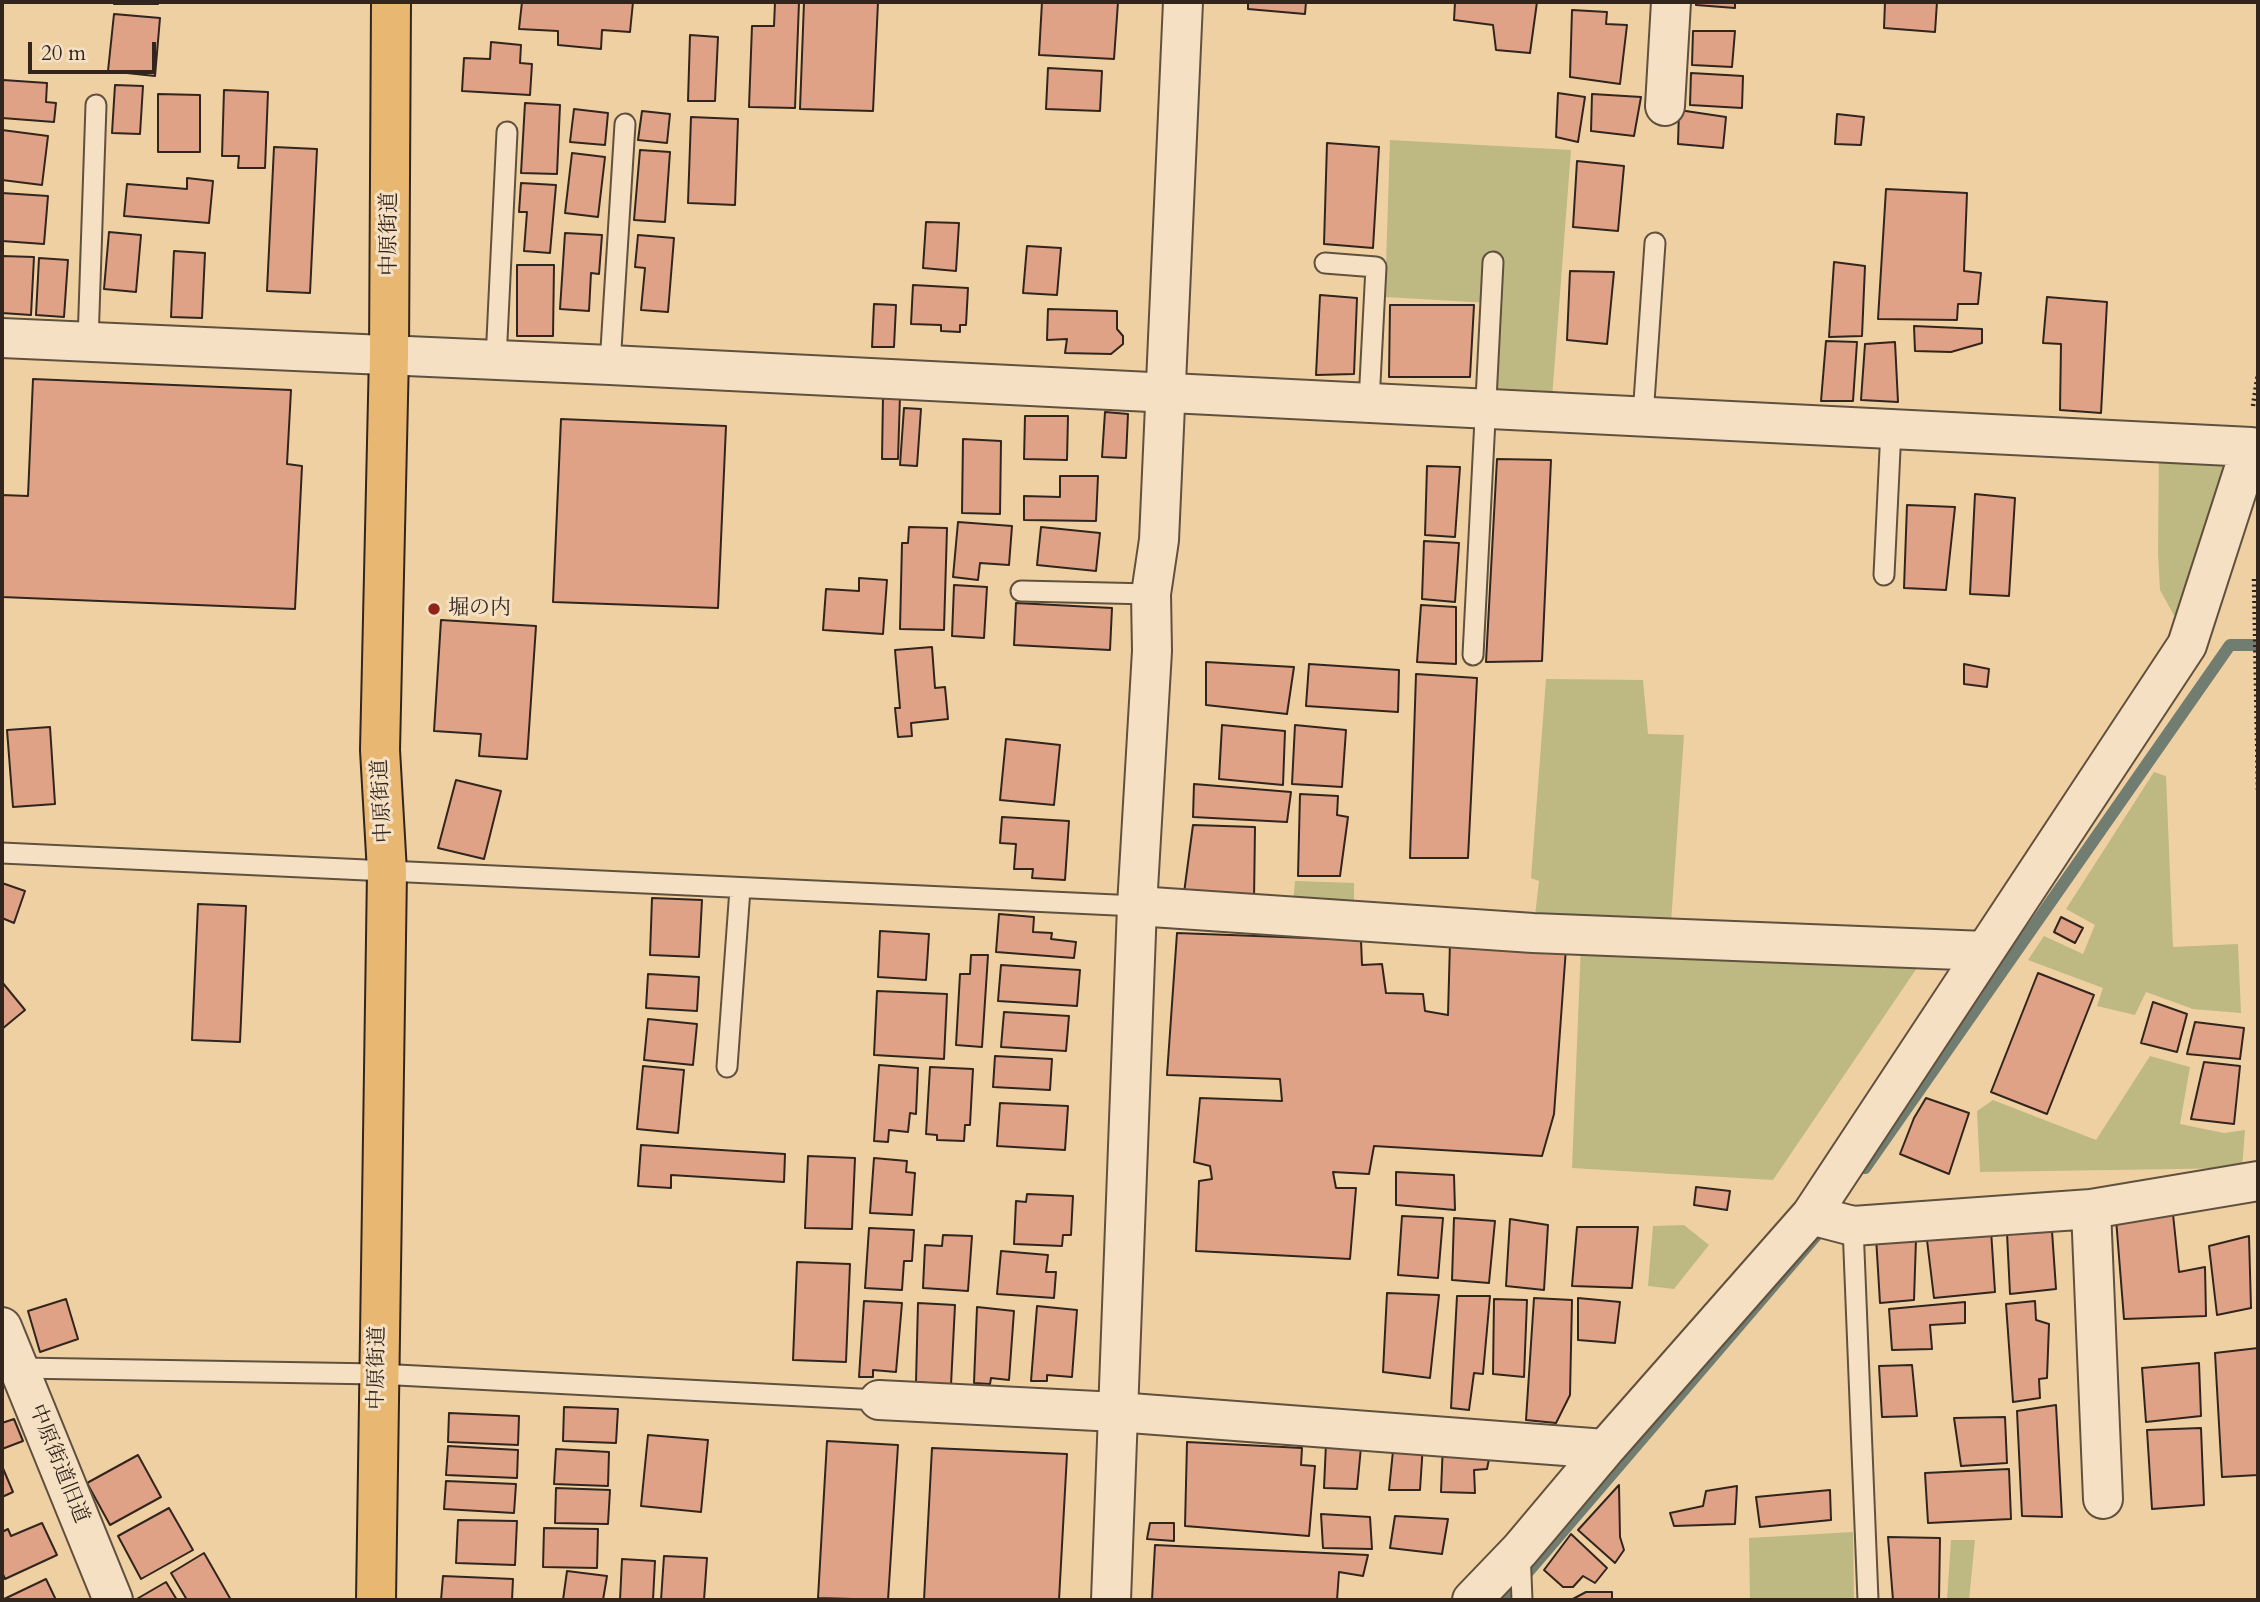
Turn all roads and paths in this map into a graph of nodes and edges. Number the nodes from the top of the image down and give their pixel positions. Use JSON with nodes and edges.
{"nodes":[{"id":1,"x":391,"y":2,"type":"edge"},
{"id":2,"x":1183,"y":2,"type":"edge"},
{"id":3,"x":1671,"y":2,"type":"edge"},
{"id":4,"x":96,"y":105,"type":"dead end"},
{"id":5,"x":1665,"y":106,"type":"dead end"},
{"id":6,"x":625,"y":124,"type":"dead end"},
{"id":7,"x":507,"y":132,"type":"dead end"},
{"id":8,"x":1655,"y":243,"type":"dead end"},
{"id":9,"x":1493,"y":262,"type":"dead end"},
{"id":10,"x":1325,"y":263,"type":"dead end"},
{"id":11,"x":2,"y":338,"type":"edge"},
{"id":12,"x":88,"y":342,"type":"junction"},
{"id":13,"x":389,"y":355,"type":"junction"},
{"id":14,"x":496,"y":360,"type":"junction"},
{"id":15,"x":610,"y":365,"type":"junction"},
{"id":16,"x":1166,"y":392,"type":"junction"},
{"id":17,"x":1369,"y":402,"type":"junction"},
{"id":18,"x":1484,"y":408,"type":"junction"},
{"id":19,"x":1643,"y":416,"type":"junction"},
{"id":20,"x":1891,"y":429,"type":"junction"},
{"id":21,"x":1884,"y":575,"type":"dead end"},
{"id":22,"x":1021,"y":590,"type":"dead end"},
{"id":23,"x":1151,"y":594,"type":"junction"},
{"id":24,"x":2254,"y":616,"type":"dead end"},
{"id":25,"x":1473,"y":656,"type":"dead end"},
{"id":26,"x":2258,"y":792,"type":"edge"},
{"id":27,"x":2,"y":853,"type":"edge"},
{"id":28,"x":387,"y":872,"type":"junction"},
{"id":29,"x":740,"y":889,"type":"junction"},
{"id":30,"x":1137,"y":906,"type":"junction"},
{"id":31,"x":1985,"y":951,"type":"junction"},
{"id":32,"x":727,"y":1067,"type":"dead end"},
{"id":33,"x":2258,"y":1181,"type":"edge"},
{"id":34,"x":2091,"y":1209,"type":"junction"},
{"id":35,"x":1831,"y":1220,"type":"junction"},
{"id":36,"x":2,"y":1327,"type":"edge"},
{"id":37,"x":20,"y":1368,"type":"junction"},
{"id":38,"x":378,"y":1374,"type":"junction"},
{"id":39,"x":879,"y":1400,"type":"joint"},
{"id":40,"x":1117,"y":1412,"type":"junction"},
{"id":41,"x":1605,"y":1448,"type":"junction"},
{"id":42,"x":2103,"y":1499,"type":"dead end"},
{"id":43,"x":1520,"y":1552,"type":"junction"},
{"id":44,"x":113,"y":1600,"type":"edge"},
{"id":45,"x":376,"y":1600,"type":"edge"},
{"id":46,"x":1111,"y":1600,"type":"edge"},
{"id":47,"x":1472,"y":1600,"type":"edge"},
{"id":48,"x":1522,"y":1600,"type":"edge"},
{"id":49,"x":1868,"y":1600,"type":"edge"}],
"edges":[{"from":1,"to":13,"type":"main road","name":"中原街道"},
{"from":2,"to":16,"type":"street"},
{"from":3,"to":5,"type":"street"},
{"from":4,"to":12,"type":"lane"},
{"from":6,"to":15,"type":"lane"},
{"from":7,"to":14,"type":"lane"},
{"from":8,"to":19,"type":"lane"},
{"from":9,"to":18,"type":"lane"},
{"from":10,"to":17,"type":"lane"},
{"from":11,"to":12,"type":"street"},
{"from":12,"to":13,"type":"street"},
{"from":13,"to":14,"type":"street"},
{"from":13,"to":28,"type":"main road","name":"中原街道"},
{"from":14,"to":15,"type":"street"},
{"from":15,"to":16,"type":"street"},
{"from":16,"to":17,"type":"street"},
{"from":16,"to":23,"type":"street"},
{"from":17,"to":18,"type":"street"},
{"from":18,"to":19,"type":"street"},
{"from":18,"to":25,"type":"lane"},
{"from":19,"to":20,"type":"street"},
{"from":20,"to":21,"type":"lane"},
{"from":20,"to":31,"type":"street"},
{"from":22,"to":23,"type":"lane"},
{"from":23,"to":30,"type":"street"},
{"from":24,"to":26,"type":"path"},
{"from":27,"to":28,"type":"lane"},
{"from":28,"to":29,"type":"lane"},
{"from":28,"to":38,"type":"main road","name":"中原街道"},
{"from":29,"to":30,"type":"lane"},
{"from":29,"to":32,"type":"lane"},
{"from":30,"to":31,"type":"street"},
{"from":30,"to":40,"type":"street"},
{"from":31,"to":35,"type":"street"},
{"from":33,"to":34,"type":"street"},
{"from":34,"to":35,"type":"street"},
{"from":34,"to":42,"type":"street"},
{"from":35,"to":41,"type":"street"},
{"from":35,"to":49,"type":"lane"},
{"from":36,"to":37,"type":"street","name":"中原街道旧道"},
{"from":37,"to":38,"type":"lane"},
{"from":37,"to":44,"type":"street","name":"中原街道旧道"},
{"from":38,"to":39,"type":"lane"},
{"from":38,"to":45,"type":"main road","name":"中原街道"},
{"from":39,"to":40,"type":"street"},
{"from":40,"to":41,"type":"street"},
{"from":40,"to":46,"type":"street"},
{"from":41,"to":43,"type":"street"},
{"from":43,"to":47,"type":"street"},
{"from":43,"to":48,"type":"lane"}]}
